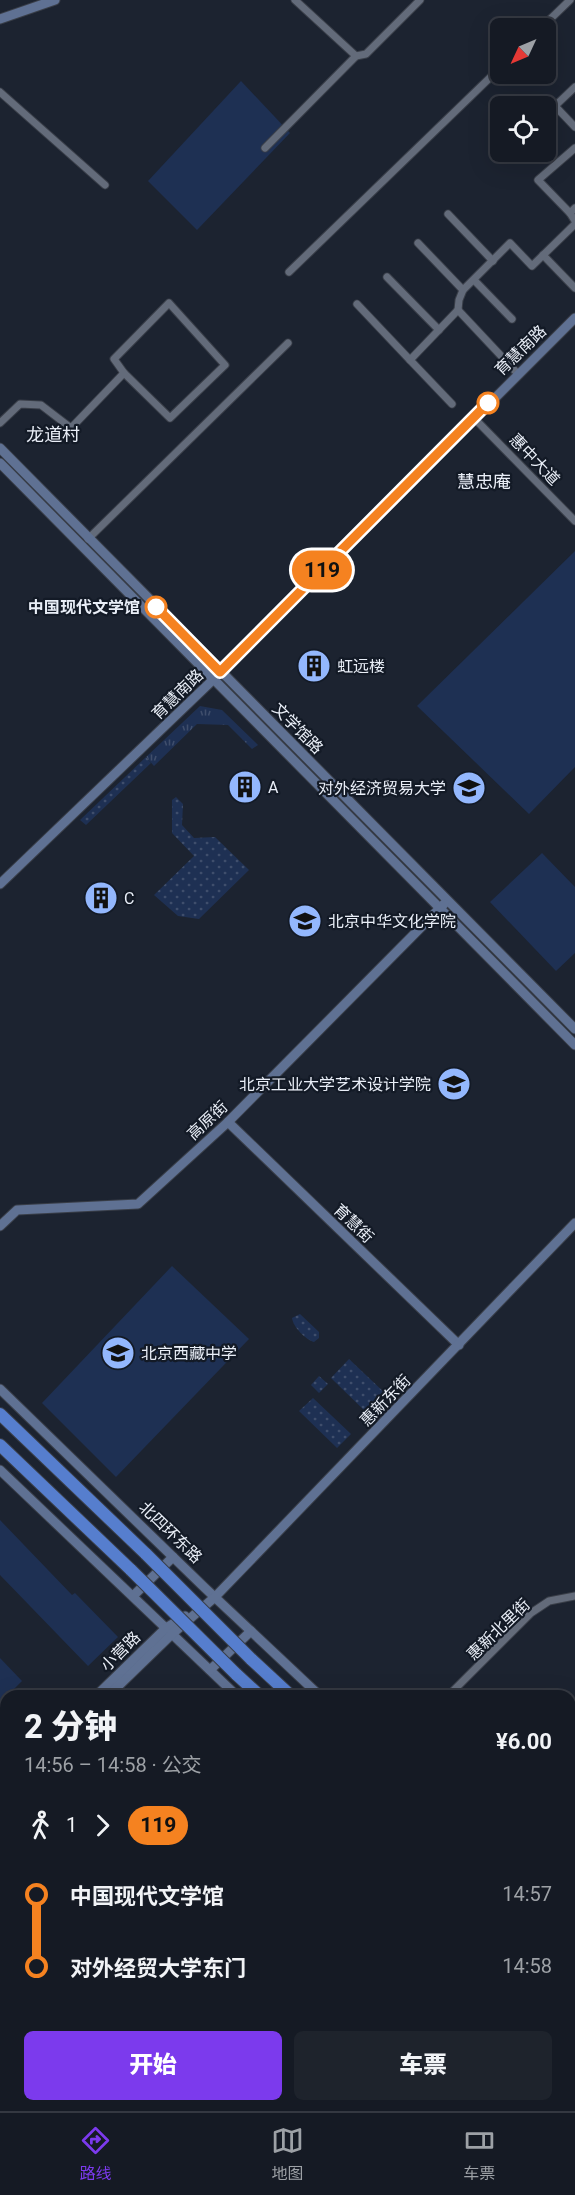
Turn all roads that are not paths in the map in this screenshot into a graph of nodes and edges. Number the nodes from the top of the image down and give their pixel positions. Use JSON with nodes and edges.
{"nodes":[{"id":1,"x":55,"y":0,"type":"edge"},
{"id":2,"x":295,"y":0,"type":"edge"},
{"id":3,"x":420,"y":0,"type":"edge"},
{"id":4,"x":570,"y":0,"type":"edge"},
{"id":5,"x":551,"y":18,"type":"edge"},
{"id":6,"x":0,"y":19,"type":"edge"},
{"id":7,"x":356,"y":56,"type":"junction"},
{"id":8,"x":490,"y":78,"type":"edge"},
{"id":9,"x":575,"y":87,"type":"edge"},
{"id":10,"x":0,"y":92,"type":"edge"},
{"id":11,"x":575,"y":127,"type":"edge"},
{"id":12,"x":264,"y":148,"type":"dead end"},
{"id":13,"x":575,"y":148,"type":"edge"},
{"id":14,"x":105,"y":185,"type":"dead end"},
{"id":15,"x":573,"y":211,"type":"edge"},
{"id":16,"x":448,"y":214,"type":"dead end"},
{"id":17,"x":575,"y":222,"type":"edge"},
{"id":18,"x":418,"y":243,"type":"dead end"},
{"id":19,"x":543,"y":255,"type":"junction"},
{"id":20,"x":493,"y":261,"type":"junction"},
{"id":21,"x":289,"y":272,"type":"dead end"},
{"id":22,"x":387,"y":277,"type":"dead end"},
{"id":23,"x":474,"y":280,"type":"junction"},
{"id":24,"x":575,"y":288,"type":"edge"},
{"id":25,"x":463,"y":290,"type":"junction"},
{"id":26,"x":357,"y":304,"type":"dead end"},
{"id":27,"x":458,"y":310,"type":"junction"},
{"id":28,"x":575,"y":318,"type":"edge"},
{"id":29,"x":512,"y":319,"type":"dead end"},
{"id":30,"x":438,"y":330,"type":"junction"},
{"id":31,"x":288,"y":343,"type":"dead end"},
{"id":32,"x":410,"y":360,"type":"junction"},
{"id":33,"x":124,"y":373,"type":"junction"},
{"id":34,"x":518,"y":374,"type":"junction"},
{"id":35,"x":452,"y":404,"type":"dead end"},
{"id":36,"x":474,"y":418,"type":"junction"},
{"id":37,"x":0,"y":423,"type":"edge"},
{"id":38,"x":0,"y":448,"type":"edge"},
{"id":39,"x":0,"y":463,"type":"edge"},
{"id":40,"x":575,"y":520,"type":"edge"},
{"id":41,"x":88,"y":539,"type":"junction"},
{"id":42,"x":217,"y":676,"type":"junction"},
{"id":43,"x":0,"y":885,"type":"edge"},
{"id":44,"x":447,"y":900,"type":"junction"},
{"id":45,"x":440,"y":908,"type":"junction"},
{"id":46,"x":575,"y":1029,"type":"edge"},
{"id":47,"x":575,"y":1045,"type":"edge"},
{"id":48,"x":228,"y":1122,"type":"junction"},
{"id":49,"x":575,"y":1223,"type":"edge"},
{"id":50,"x":0,"y":1226,"type":"edge"},
{"id":51,"x":459,"y":1344,"type":"junction"},
{"id":52,"x":0,"y":1389,"type":"edge"},
{"id":53,"x":0,"y":1414,"type":"edge"},
{"id":54,"x":0,"y":1445,"type":"edge"},
{"id":55,"x":0,"y":1470,"type":"edge"},
{"id":56,"x":173,"y":1557,"type":"junction"},
{"id":57,"x":133,"y":1596,"type":"junction"},
{"id":58,"x":575,"y":1596,"type":"edge"},
{"id":59,"x":215,"y":1597,"type":"junction"},
{"id":60,"x":169,"y":1631,"type":"junction"},
{"id":61,"x":251,"y":1631,"type":"junction"},
{"id":62,"x":210,"y":1670,"type":"junction"},
{"id":63,"x":103,"y":1690,"type":"edge"},
{"id":64,"x":114,"y":1690,"type":"edge"},
{"id":65,"x":231,"y":1690,"type":"edge"},
{"id":66,"x":253,"y":1690,"type":"edge"},
{"id":67,"x":285,"y":1690,"type":"edge"},
{"id":68,"x":314,"y":1690,"type":"edge"},
{"id":69,"x":454,"y":1690,"type":"edge"}],
"edges":[{"from":1,"to":6,"type":"street"},
{"from":2,"to":7,"type":"street"},
{"from":3,"to":7,"type":"street"},
{"from":4,"to":5,"type":"street"},
{"from":7,"to":12,"type":"street"},
{"from":8,"to":21,"type":"street"},
{"from":9,"to":11,"type":"street"},
{"from":10,"to":14,"type":"street"},
{"from":13,"to":15,"type":"street"},
{"from":15,"to":17,"type":"street"},
{"from":16,"to":20,"type":"street"},
{"from":17,"to":19,"type":"street"},
{"from":18,"to":25,"type":"street"},
{"from":19,"to":20,"type":"street"},
{"from":19,"to":24,"type":"street"},
{"from":20,"to":23,"type":"street"},
{"from":22,"to":30,"type":"street"},
{"from":23,"to":25,"type":"street"},
{"from":23,"to":29,"type":"street"},
{"from":25,"to":27,"type":"street"},
{"from":26,"to":32,"type":"street"},
{"from":27,"to":30,"type":"street"},
{"from":27,"to":34,"type":"street"},
{"from":28,"to":34,"type":"street","name":"育慧南路"},
{"from":30,"to":32,"type":"street"},
{"from":31,"to":41,"type":"street"},
{"from":32,"to":35,"type":"street"},
{"from":33,"to":33,"type":"street"},
{"from":33,"to":37,"type":"street"},
{"from":34,"to":36,"type":"street","name":"育慧南路"},
{"from":36,"to":40,"type":"street","name":"惠中大道"},
{"from":36,"to":42,"type":"street","name":"育慧南路"},
{"from":38,"to":41,"type":"street","name":"文学馆路"},
{"from":39,"to":42,"type":"street","name":"文学馆路"},
{"from":41,"to":42,"type":"street","name":"文学馆路"},
{"from":42,"to":43,"type":"street","name":"育慧南路"},
{"from":42,"to":44,"type":"street","name":"文学馆路"},
{"from":42,"to":45,"type":"street","name":"文学馆路"},
{"from":44,"to":45,"type":"street","name":"高原街"},
{"from":44,"to":46,"type":"street","name":"文学馆路"},
{"from":45,"to":47,"type":"street","name":"文学馆路"},
{"from":45,"to":48,"type":"street","name":"高原街"},
{"from":48,"to":50,"type":"street","name":"高原街"},
{"from":48,"to":51,"type":"street","name":"育慧街"},
{"from":49,"to":51,"type":"street","name":"惠新东街"},
{"from":51,"to":59,"type":"street","name":"惠新东街"},
{"from":52,"to":56,"type":"street","name":"北四环东路"},
{"from":53,"to":67,"type":"highway","name":"北四环东路","bridge":true},
{"from":54,"to":66,"type":"highway","bridge":true},
{"from":55,"to":57,"type":"street"},
{"from":56,"to":57,"type":"street"},
{"from":56,"to":59,"type":"street","name":"北四环东路"},
{"from":57,"to":60,"type":"street"},
{"from":58,"to":69,"type":"street","name":"惠新北里街"},
{"from":59,"to":60,"type":"street","name":"惠新东街"},
{"from":59,"to":61,"type":"street","name":"北四环东路"},
{"from":60,"to":62,"type":"street"},
{"from":60,"to":63,"type":"street","name":"小营路"},
{"from":60,"to":64,"type":"street","name":"小营路"},
{"from":61,"to":62,"type":"street"},
{"from":61,"to":68,"type":"street","name":"北四环东路"},
{"from":62,"to":65,"type":"street"}]}
